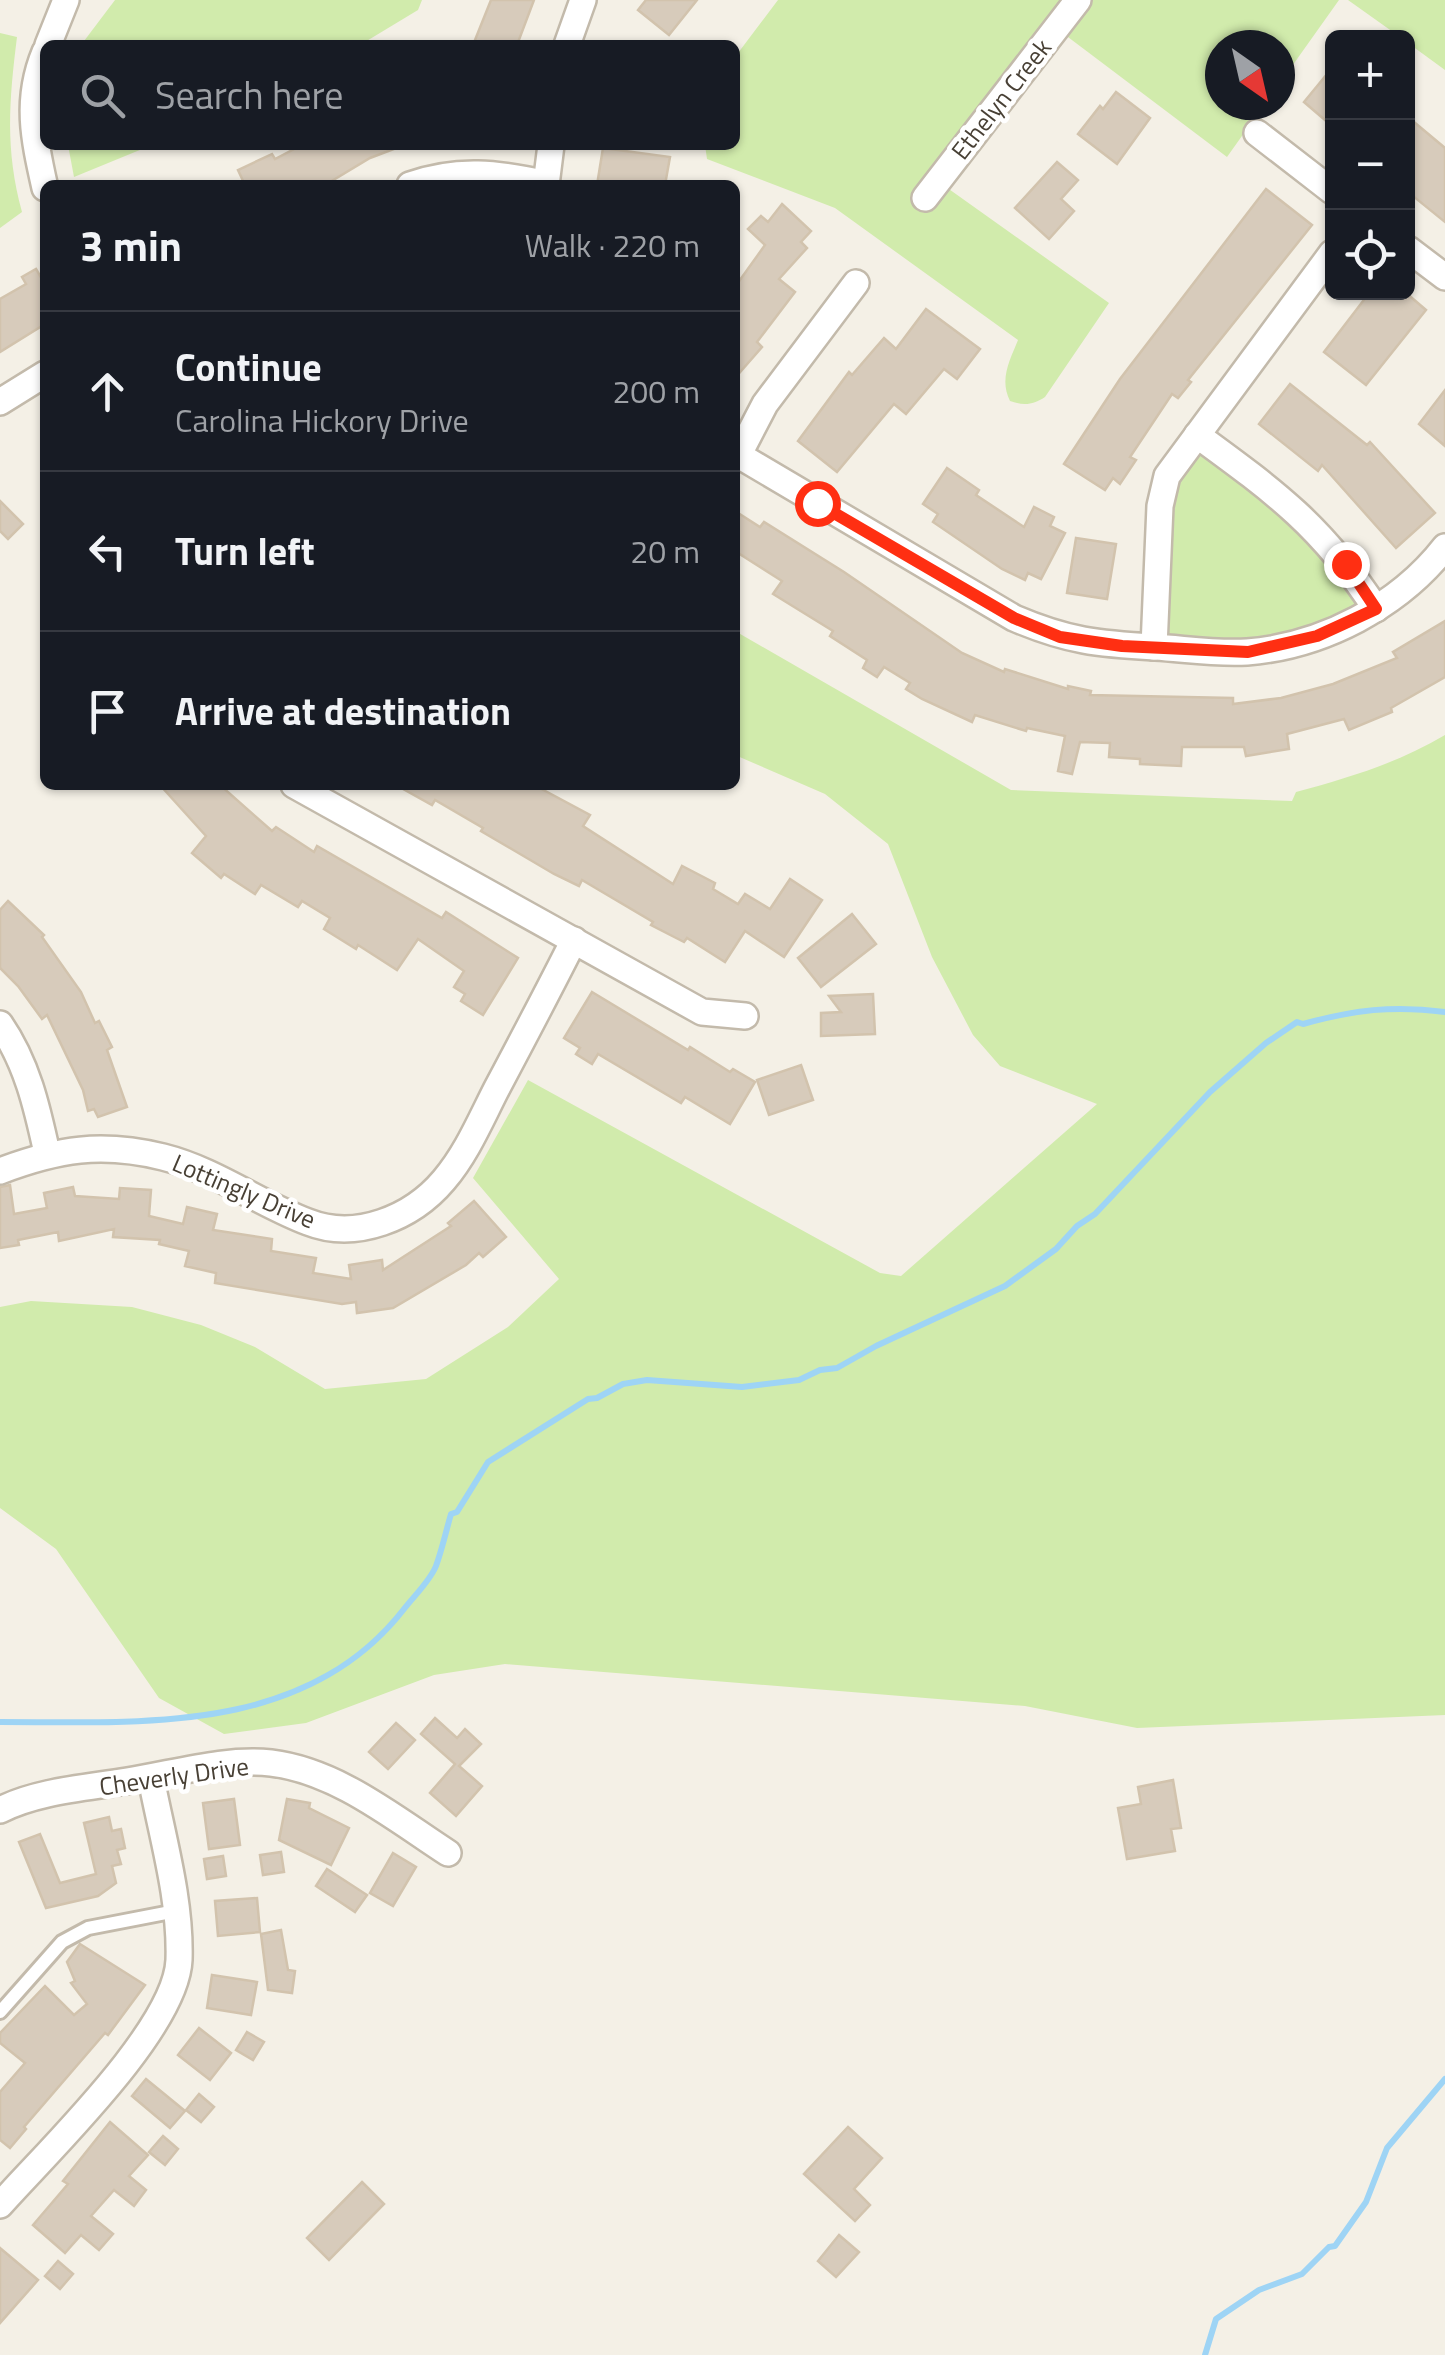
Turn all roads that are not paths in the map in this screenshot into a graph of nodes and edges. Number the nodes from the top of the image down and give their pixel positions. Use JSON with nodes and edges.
{"nodes":[{"id":1,"x":66,"y":0,"type":"edge"},
{"id":2,"x":582,"y":0,"type":"edge"},
{"id":3,"x":1078,"y":0,"type":"edge"},
{"id":4,"x":50,"y":40,"type":"edge"},
{"id":5,"x":569,"y":40,"type":"edge"},
{"id":6,"x":40,"y":66,"type":"edge"},
{"id":7,"x":1257,"y":133,"type":"dead end"},
{"id":8,"x":550,"y":150,"type":"edge"},
{"id":9,"x":43,"y":180,"type":"edge"},
{"id":10,"x":430,"y":180,"type":"edge"},
{"id":11,"x":525,"y":180,"type":"edge"},
{"id":12,"x":548,"y":180,"type":"edge"},
{"id":13,"x":1325,"y":186,"type":"edge"},
{"id":14,"x":925,"y":198,"type":"dead end"},
{"id":15,"x":1415,"y":254,"type":"edge"},
{"id":16,"x":1325,"y":262,"type":"edge"},
{"id":17,"x":1445,"y":277,"type":"edge"},
{"id":18,"x":856,"y":283,"type":"dead end"},
{"id":19,"x":40,"y":377,"type":"edge"},
{"id":20,"x":0,"y":402,"type":"edge"},
{"id":21,"x":1197,"y":435,"type":"junction"},
{"id":22,"x":740,"y":448,"type":"edge"},
{"id":23,"x":740,"y":455,"type":"edge"},
{"id":24,"x":1445,"y":546,"type":"edge"},
{"id":25,"x":1376,"y":609,"type":"junction"},
{"id":26,"x":1154,"y":647,"type":"junction"},
{"id":27,"x":303,"y":790,"type":"edge"},
{"id":28,"x":574,"y":940,"type":"junction"},
{"id":29,"x":745,"y":1016,"type":"dead end"},
{"id":30,"x":0,"y":1024,"type":"edge"},
{"id":31,"x":47,"y":1153,"type":"junction"},
{"id":32,"x":0,"y":1171,"type":"edge"},
{"id":33,"x":150,"y":1778,"type":"junction"},
{"id":34,"x":0,"y":1810,"type":"edge"},
{"id":35,"x":448,"y":1853,"type":"dead end"},
{"id":36,"x":176,"y":1911,"type":"junction"},
{"id":37,"x":0,"y":2012,"type":"edge"},
{"id":38,"x":0,"y":2205,"type":"edge"}],
"edges":[{"from":1,"to":4,"type":"street"},
{"from":2,"to":5,"type":"street"},
{"from":3,"to":14,"type":"street","name":"Ethelyn Creek"},
{"from":6,"to":9,"type":"street"},
{"from":7,"to":13,"type":"street"},
{"from":8,"to":12,"type":"street"},
{"from":10,"to":11,"type":"street"},
{"from":15,"to":17,"type":"street"},
{"from":16,"to":21,"type":"street"},
{"from":18,"to":22,"type":"street"},
{"from":19,"to":20,"type":"street"},
{"from":21,"to":25,"type":"street"},
{"from":21,"to":26,"type":"street"},
{"from":23,"to":26,"type":"street"},
{"from":24,"to":25,"type":"street"},
{"from":25,"to":26,"type":"street"},
{"from":27,"to":28,"type":"street"},
{"from":28,"to":29,"type":"street"},
{"from":28,"to":31,"type":"street","name":"Lottingly Drive"},
{"from":30,"to":31,"type":"street"},
{"from":31,"to":32,"type":"street","name":"Lottingly Drive"},
{"from":33,"to":34,"type":"street","name":"Cheverly Drive"},
{"from":33,"to":35,"type":"street","name":"Cheverly Drive"},
{"from":33,"to":36,"type":"street"},
{"from":36,"to":37,"type":"lane"},
{"from":36,"to":38,"type":"street"}]}
